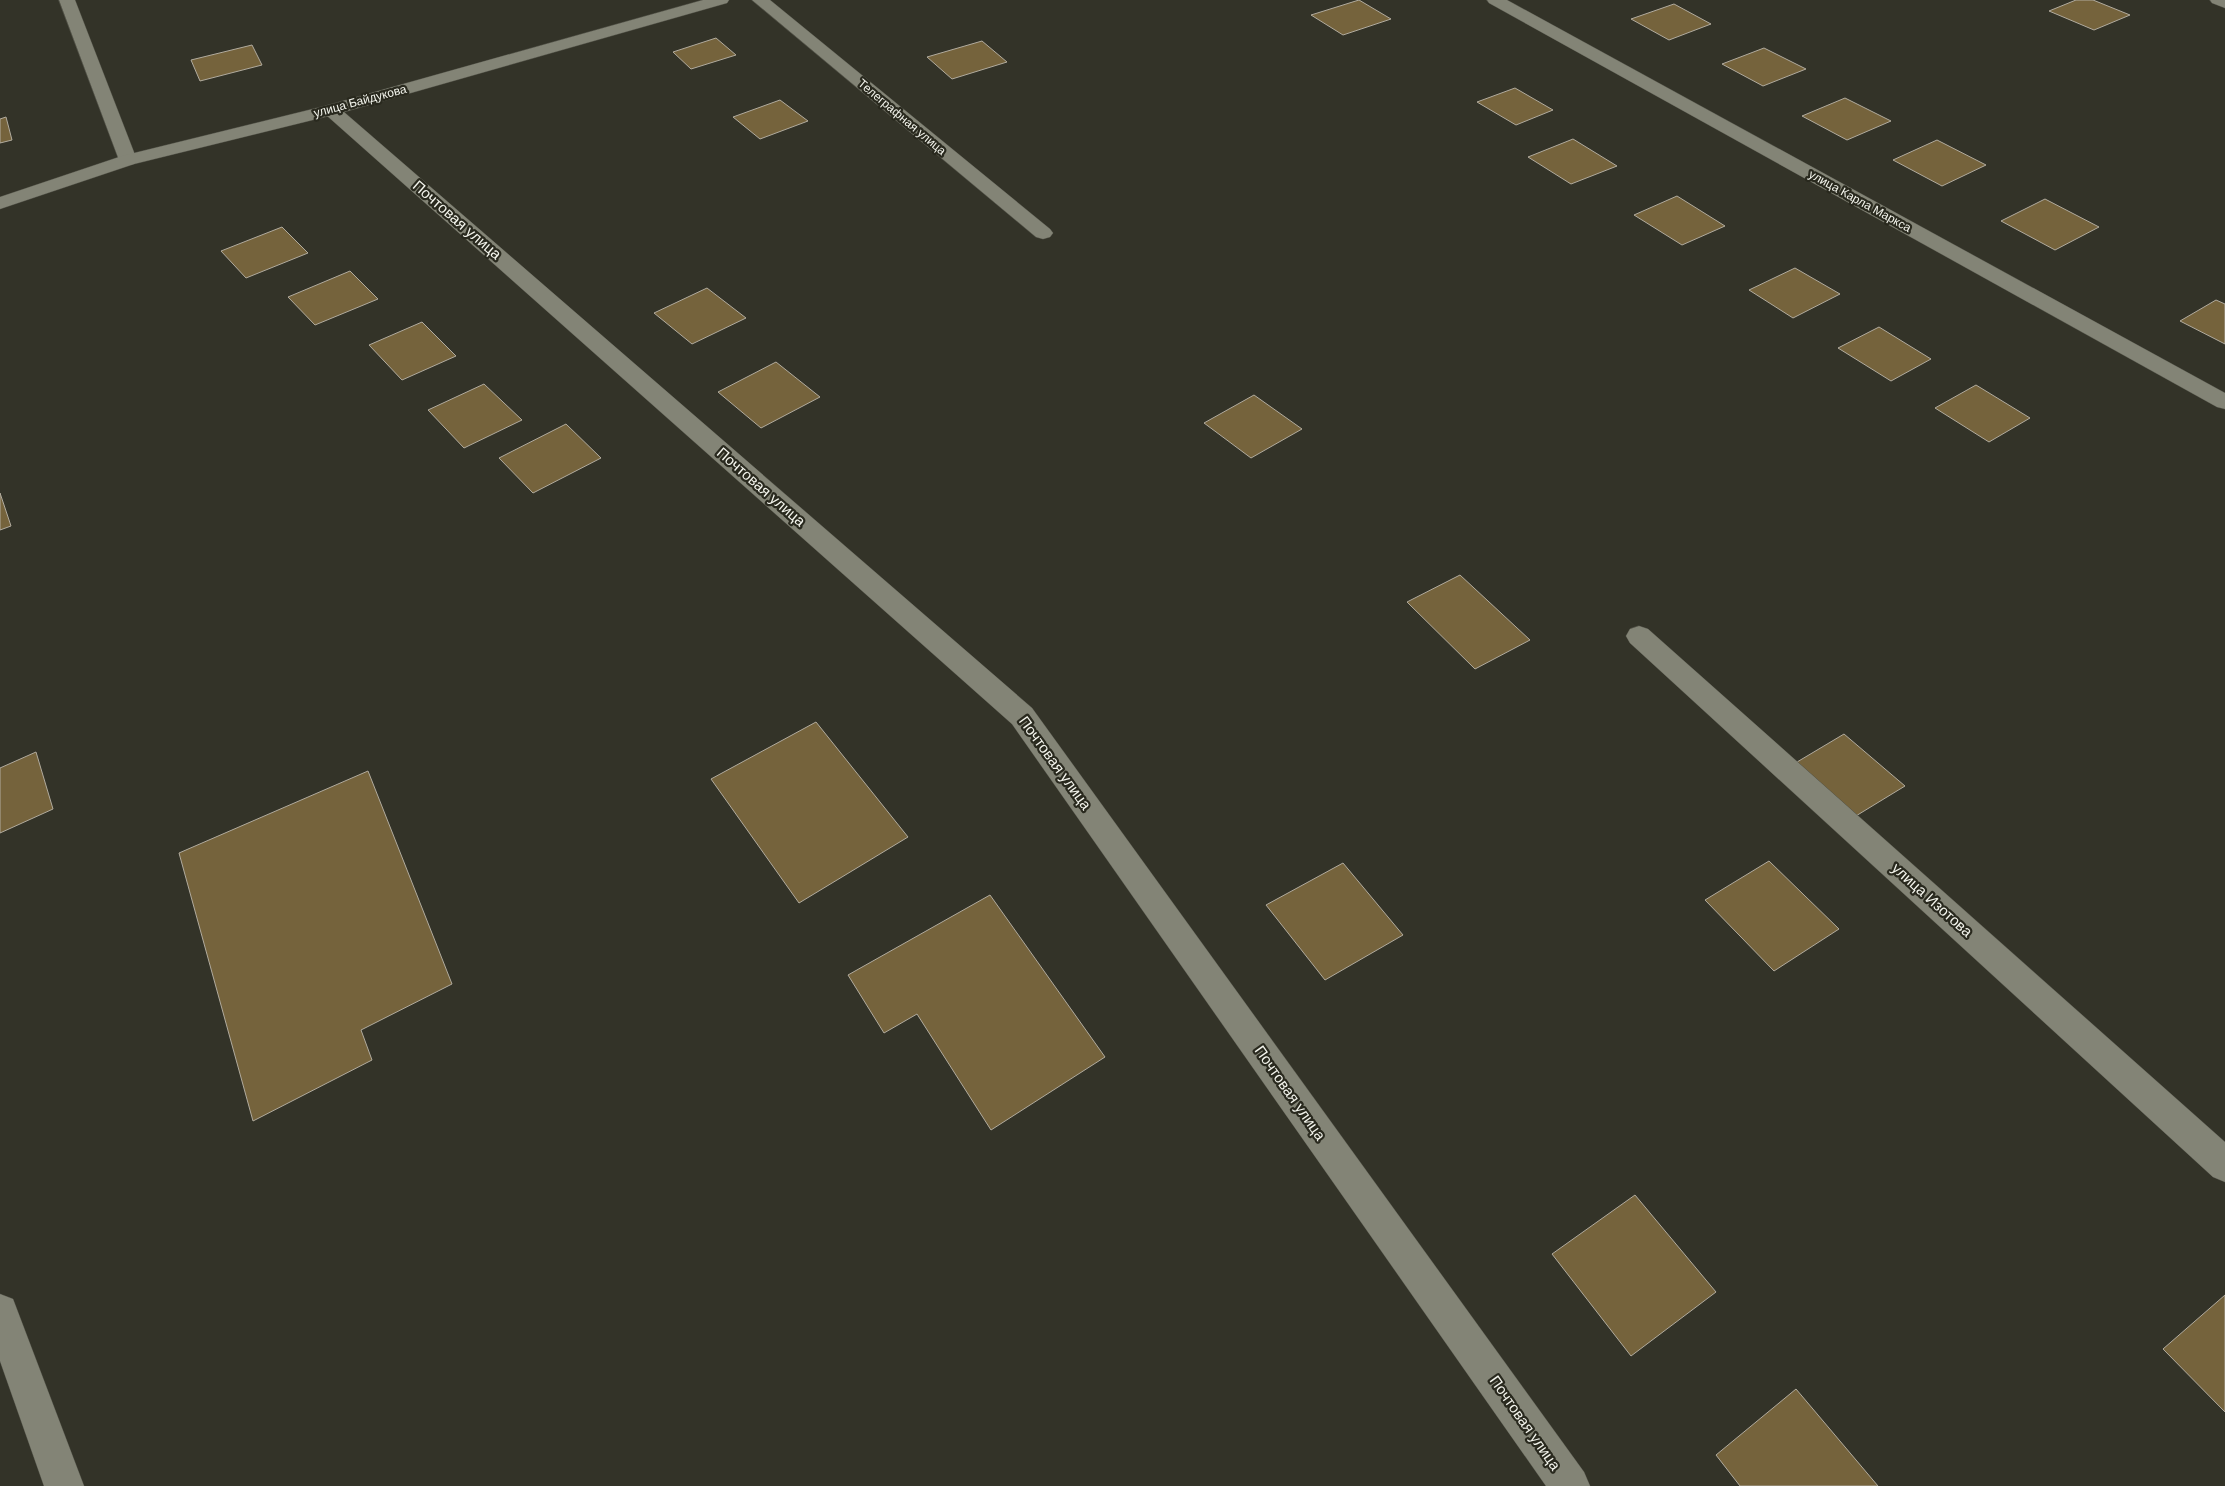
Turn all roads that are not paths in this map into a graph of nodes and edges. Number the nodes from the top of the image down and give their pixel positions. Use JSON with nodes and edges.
{"nodes":[{"id":1,"x":68,"y":0,"type":"edge"},
{"id":2,"x":721,"y":0,"type":"edge"},
{"id":3,"x":760,"y":0,"type":"edge"},
{"id":4,"x":1495,"y":0,"type":"edge"},
{"id":5,"x":2218,"y":0,"type":"edge"},
{"id":6,"x":2225,"y":3,"type":"edge"},
{"id":7,"x":331,"y":110,"type":"junction"},
{"id":8,"x":128,"y":160,"type":"junction"},
{"id":9,"x":0,"y":203,"type":"edge"},
{"id":10,"x":1043,"y":233,"type":"dead end"},
{"id":11,"x":2225,"y":402,"type":"edge"},
{"id":12,"x":1639,"y":636,"type":"dead end"},
{"id":13,"x":2225,"y":1165,"type":"edge"},
{"id":14,"x":0,"y":1312,"type":"edge"},
{"id":15,"x":64,"y":1486,"type":"edge"},
{"id":16,"x":1570,"y":1486,"type":"edge"}],
"edges":[{"from":1,"to":8,"type":"street"},
{"from":2,"to":7,"type":"street","name":"улица Байдукова"},
{"from":3,"to":10,"type":"street","name":"Телеграфная улица"},
{"from":4,"to":11,"type":"street","name":"улица Карла Маркса"},
{"from":5,"to":6,"type":"street"},
{"from":7,"to":8,"type":"street","name":"улица Байдукова"},
{"from":7,"to":16,"type":"street","name":"Почтовая улица"},
{"from":8,"to":9,"type":"street","name":"улица Байдукова"},
{"from":12,"to":13,"type":"street","name":"улица Изотова"},
{"from":14,"to":15,"type":"street"}]}
